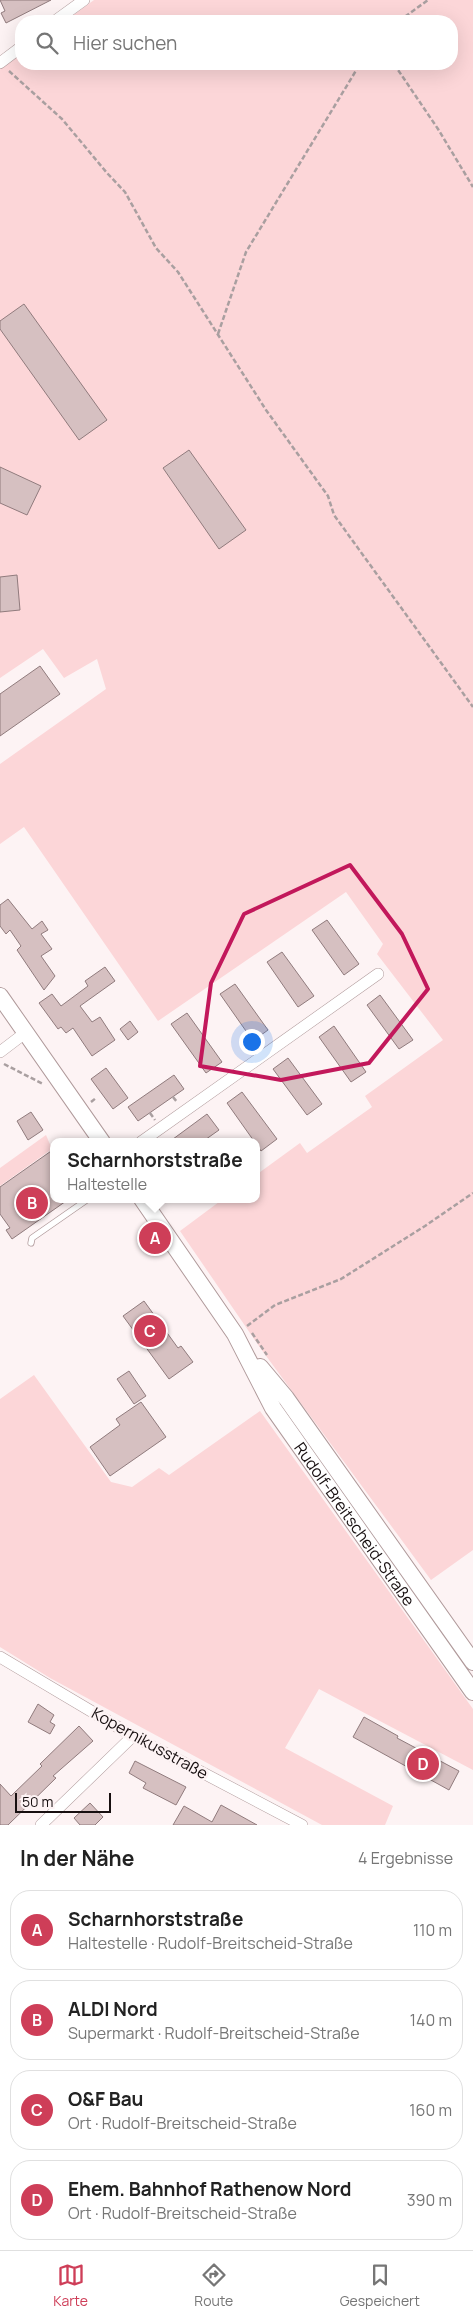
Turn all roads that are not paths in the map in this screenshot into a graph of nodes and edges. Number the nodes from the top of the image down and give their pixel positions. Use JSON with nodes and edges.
{"nodes":[{"id":1,"x":84,"y":0,"type":"edge"},
{"id":2,"x":64,"y":15,"type":"edge"},
{"id":3,"x":15,"y":54,"type":"edge"},
{"id":4,"x":4,"y":66,"type":"edge"},
{"id":5,"x":378,"y":974,"type":"dead end"},
{"id":6,"x":0,"y":996,"type":"edge"},
{"id":7,"x":25,"y":1033,"type":"junction"},
{"id":8,"x":0,"y":1052,"type":"edge"},
{"id":9,"x":99,"y":1138,"type":"edge"},
{"id":10,"x":147,"y":1138,"type":"edge"},
{"id":11,"x":82,"y":1203,"type":"edge"},
{"id":12,"x":145,"y":1203,"type":"edge"},
{"id":13,"x":31,"y":1243,"type":"dead end"},
{"id":14,"x":245,"y":1350,"type":"junction"},
{"id":15,"x":0,"y":1657,"type":"edge"},
{"id":16,"x":473,"y":1661,"type":"edge"},
{"id":17,"x":473,"y":1692,"type":"edge"},
{"id":18,"x":132,"y":1736,"type":"junction"},
{"id":19,"x":41,"y":1825,"type":"edge"},
{"id":20,"x":302,"y":1825,"type":"edge"}],
"edges":[{"from":1,"to":2,"type":"street"},
{"from":3,"to":4,"type":"street"},
{"from":5,"to":10,"type":"street"},
{"from":6,"to":7,"type":"street"},
{"from":7,"to":8,"type":"street"},
{"from":7,"to":9,"type":"street"},
{"from":11,"to":13,"type":"lane"},
{"from":12,"to":14,"type":"street","name":"Rudolf-Breitscheid-Straße"},
{"from":14,"to":16,"type":"street","name":"Rudolf-Breitscheid-Straße"},
{"from":14,"to":17,"type":"street","name":"Rudolf-Breitscheid-Straße"},
{"from":15,"to":18,"type":"street","name":"Kopernikusstraße"},
{"from":18,"to":19,"type":"street"},
{"from":18,"to":20,"type":"street","name":"Kopernikusstraße"}]}
